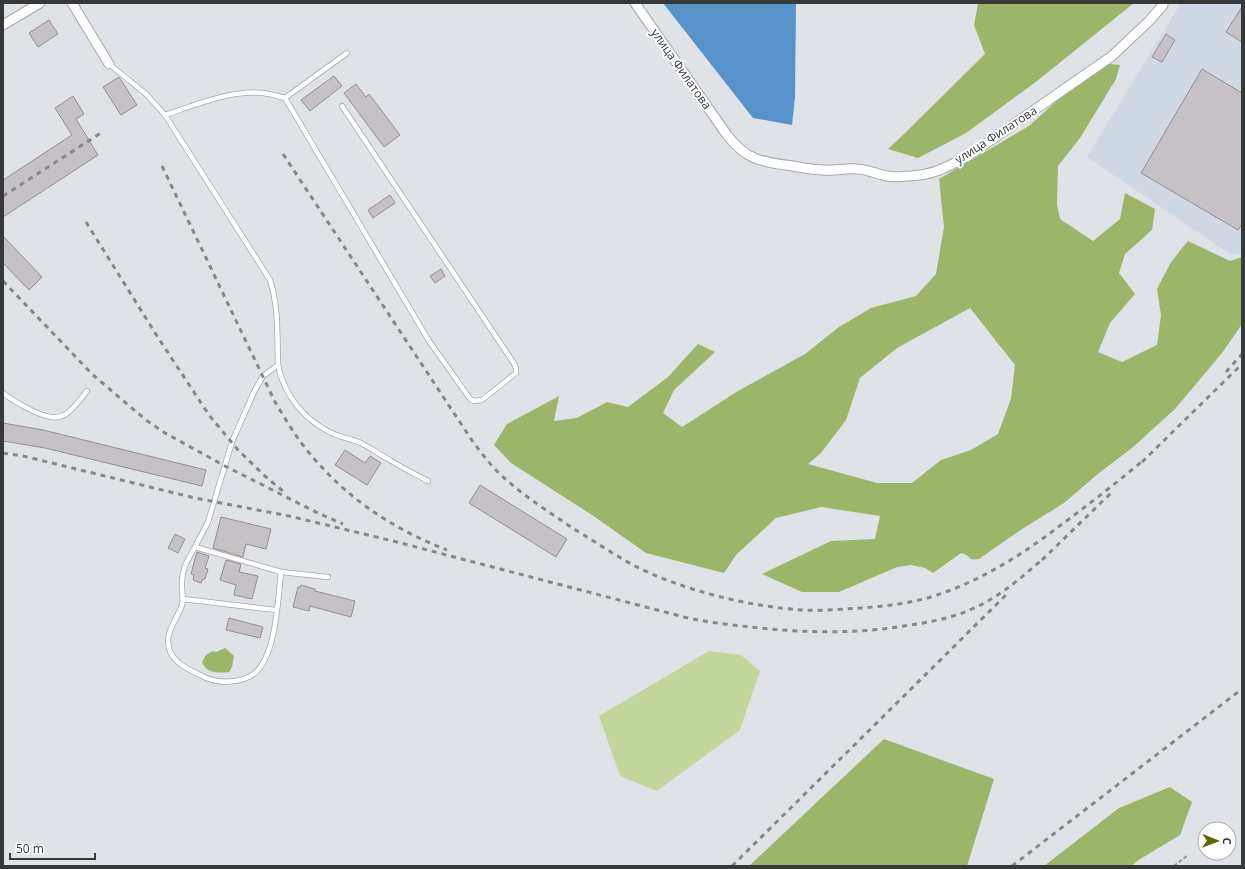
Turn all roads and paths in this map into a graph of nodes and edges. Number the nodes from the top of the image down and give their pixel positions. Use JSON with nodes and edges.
{"nodes":[{"id":1,"x":40,"y":3,"type":"edge"},
{"id":2,"x":72,"y":3,"type":"edge"},
{"id":3,"x":635,"y":3,"type":"edge"},
{"id":4,"x":1164,"y":4,"type":"edge"},
{"id":5,"x":3,"y":25,"type":"edge"},
{"id":6,"x":347,"y":53,"type":"dead end"},
{"id":7,"x":109,"y":64,"type":"joint"},
{"id":8,"x":285,"y":98,"type":"junction"},
{"id":9,"x":342,"y":106,"type":"dead end"},
{"id":10,"x":165,"y":115,"type":"junction"},
{"id":11,"x":278,"y":366,"type":"junction"},
{"id":12,"x":87,"y":391,"type":"dead end"},
{"id":13,"x":3,"y":393,"type":"edge"},
{"id":14,"x":428,"y":481,"type":"dead end"},
{"id":15,"x":195,"y":547,"type":"junction"},
{"id":16,"x":281,"y":572,"type":"junction"},
{"id":17,"x":328,"y":577,"type":"dead end"},
{"id":18,"x":183,"y":599,"type":"junction"},
{"id":19,"x":276,"y":610,"type":"junction"},
{"id":20,"x":1188,"y":855,"type":"dead end"},
{"id":21,"x":1174,"y":866,"type":"edge"}],
"edges":[{"from":1,"to":5,"type":"street"},
{"from":2,"to":7,"type":"street"},
{"from":3,"to":4,"type":"street","name":"улица Филатова"},
{"from":6,"to":8,"type":"lane"},
{"from":7,"to":10,"type":"lane"},
{"from":8,"to":9,"type":"lane"},
{"from":8,"to":10,"type":"lane"},
{"from":10,"to":11,"type":"lane"},
{"from":11,"to":14,"type":"lane"},
{"from":11,"to":15,"type":"lane"},
{"from":12,"to":13,"type":"lane"},
{"from":15,"to":16,"type":"lane"},
{"from":15,"to":18,"type":"lane"},
{"from":16,"to":17,"type":"lane"},
{"from":16,"to":19,"type":"lane"},
{"from":18,"to":19,"type":"lane"},
{"from":18,"to":19,"type":"lane"},
{"from":20,"to":21,"type":"path"}]}
